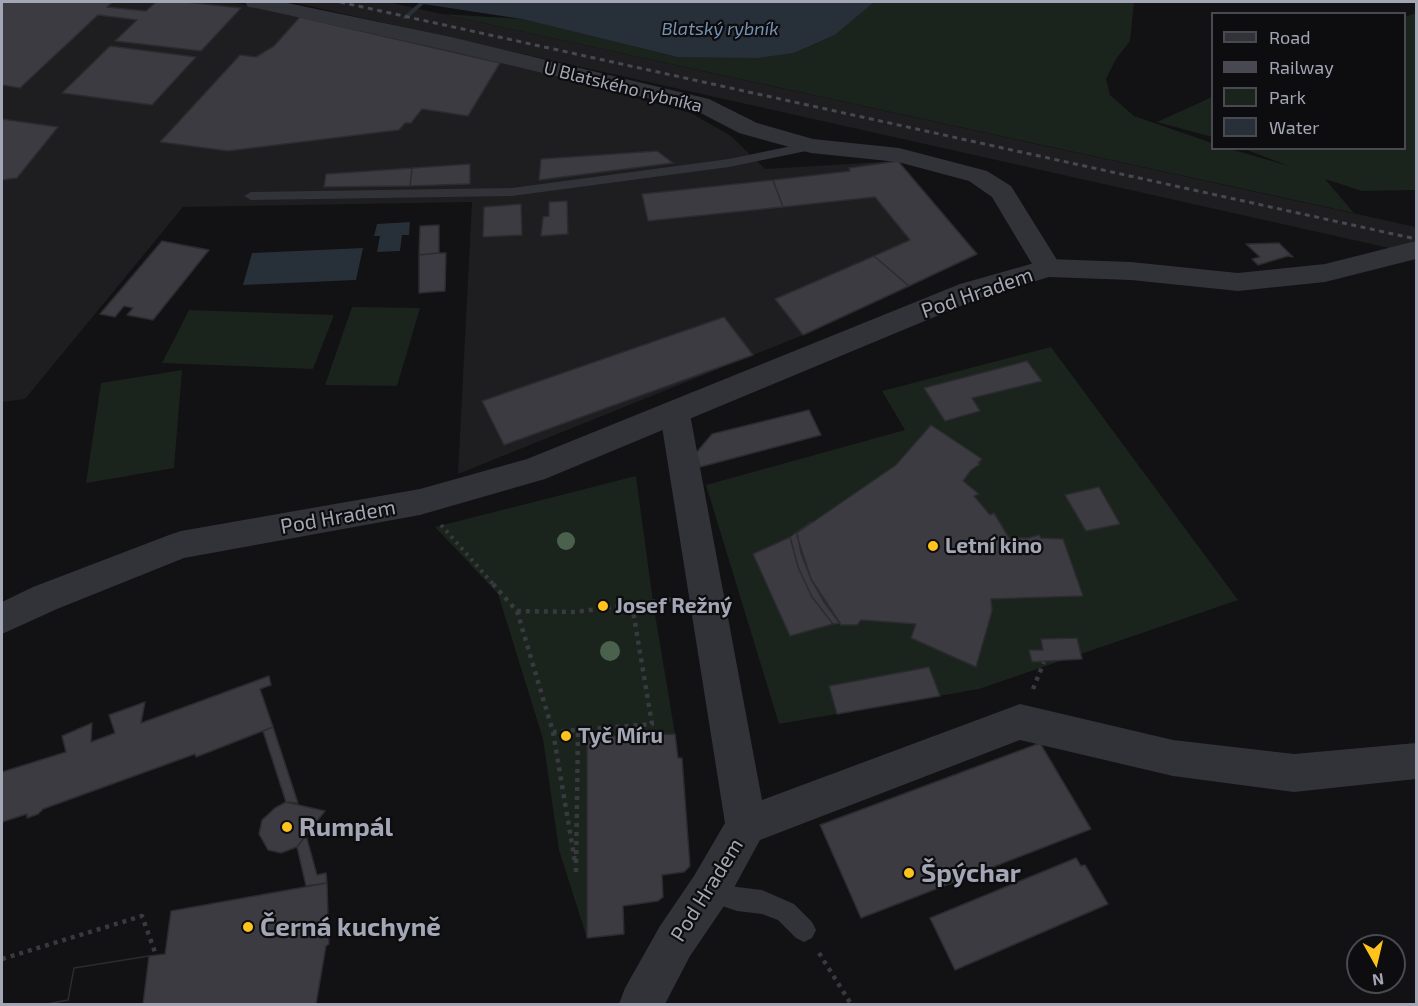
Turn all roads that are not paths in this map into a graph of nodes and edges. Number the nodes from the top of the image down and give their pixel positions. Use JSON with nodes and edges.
{"nodes":[{"id":1,"x":256,"y":2,"type":"edge"},
{"id":2,"x":811,"y":146,"type":"junction"},
{"id":3,"x":250,"y":196,"type":"dead end"},
{"id":4,"x":1409,"y":251,"type":"edge"},
{"id":5,"x":1048,"y":268,"type":"junction"},
{"id":6,"x":675,"y":414,"type":"junction"},
{"id":7,"x":2,"y":619,"type":"edge"},
{"id":8,"x":1416,"y":761,"type":"edge"},
{"id":9,"x":746,"y":826,"type":"junction"},
{"id":10,"x":709,"y":891,"type":"junction"},
{"id":11,"x":804,"y":930,"type":"road end"},
{"id":12,"x":641,"y":1005,"type":"edge"}],
"edges":[{"from":1,"to":2,"type":"street","name":"U Blatského rybníka"},
{"from":2,"to":3,"type":"lane"},
{"from":2,"to":5,"type":"street","name":"U Blatského rybníka"},
{"from":4,"to":5,"type":"street","name":"Pod Hradem"},
{"from":5,"to":6,"type":"street","name":"Pod Hradem"},
{"from":6,"to":7,"type":"street","name":"Pod Hradem"},
{"from":6,"to":9,"type":"street","name":"Pod Hradem"},
{"from":8,"to":9,"type":"street"},
{"from":9,"to":10,"type":"street","name":"Pod Hradem"},
{"from":10,"to":11,"type":"lane"},
{"from":10,"to":12,"type":"street","name":"Pod Hradem"}]}
